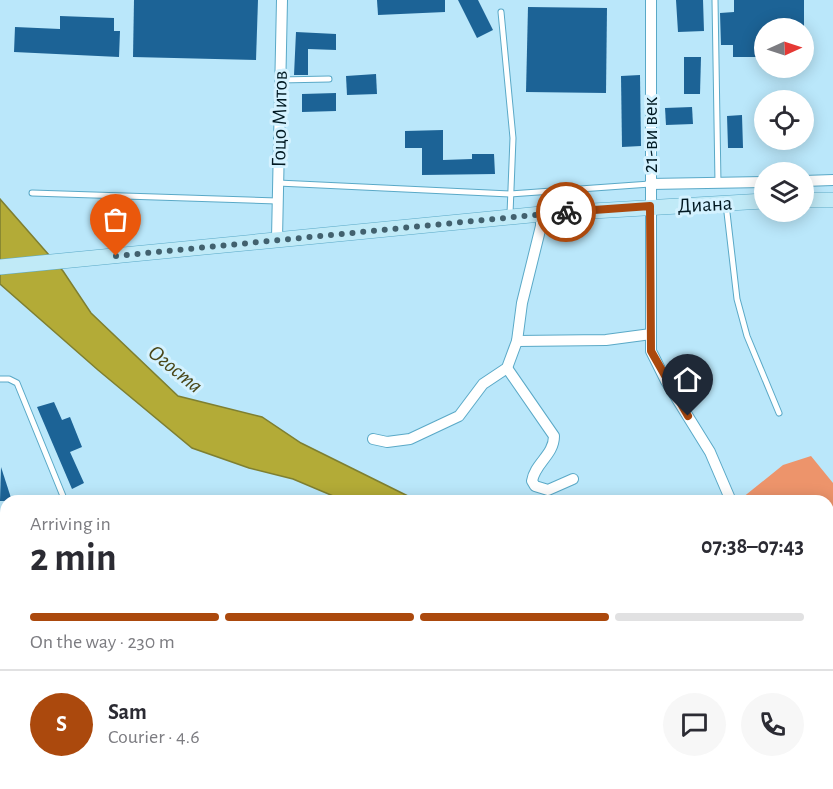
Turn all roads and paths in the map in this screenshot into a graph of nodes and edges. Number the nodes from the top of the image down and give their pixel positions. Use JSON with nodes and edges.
{"nodes":[{"id":1,"x":282,"y":0,"type":"edge"},
{"id":2,"x":651,"y":0,"type":"edge"},
{"id":3,"x":715,"y":0,"type":"edge"},
{"id":4,"x":501,"y":12,"type":"dead end"},
{"id":5,"x":329,"y":79,"type":"dead end"},
{"id":6,"x":280,"y":80,"type":"junction"},
{"id":7,"x":833,"y":180,"type":"edge"},
{"id":8,"x":814,"y":181,"type":"edge"},
{"id":9,"x":754,"y":182,"type":"edge"},
{"id":10,"x":278,"y":183,"type":"junction"},
{"id":11,"x":718,"y":183,"type":"junction"},
{"id":12,"x":650,"y":184,"type":"junction"},
{"id":13,"x":32,"y":193,"type":"dead end"},
{"id":14,"x":510,"y":194,"type":"junction"},
{"id":15,"x":814,"y":200,"type":"edge"},
{"id":16,"x":833,"y":200,"type":"edge"},
{"id":17,"x":277,"y":201,"type":"junction"},
{"id":18,"x":754,"y":201,"type":"edge"},
{"id":19,"x":726,"y":202,"type":"junction"},
{"id":20,"x":650,"y":206,"type":"junction"},
{"id":21,"x":541,"y":214,"type":"junction"},
{"id":22,"x":510,"y":217,"type":"junction"},
{"id":23,"x":276,"y":238,"type":"junction"},
{"id":24,"x":0,"y":267,"type":"edge"},
{"id":25,"x":651,"y":334,"type":"junction"},
{"id":26,"x":517,"y":341,"type":"junction"},
{"id":27,"x":507,"y":368,"type":"junction"},
{"id":28,"x":0,"y":379,"type":"edge"},
{"id":29,"x":779,"y":413,"type":"dead end"},
{"id":30,"x":374,"y":439,"type":"dead end"},
{"id":31,"x":573,"y":479,"type":"dead end"},
{"id":32,"x":62,"y":495,"type":"edge"},
{"id":33,"x":728,"y":495,"type":"edge"}],
"edges":[{"from":1,"to":6,"type":"street","name":"Гоцо Митов"},
{"from":2,"to":12,"type":"street","name":"21-ви век"},
{"from":3,"to":11,"type":"lane"},
{"from":4,"to":14,"type":"lane"},
{"from":5,"to":6,"type":"lane"},
{"from":6,"to":10,"type":"street","name":"Гоцо Митов"},
{"from":7,"to":8,"type":"street"},
{"from":9,"to":11,"type":"street","name":"Диана"},
{"from":10,"to":14,"type":"lane"},
{"from":10,"to":17,"type":"street","name":"Гоцо Митов"},
{"from":11,"to":12,"type":"street","name":"Диана"},
{"from":12,"to":14,"type":"lane"},
{"from":12,"to":20,"type":"street","name":"21-ви век"},
{"from":13,"to":17,"type":"lane"},
{"from":14,"to":22,"type":"lane"},
{"from":15,"to":16,"type":"main road"},
{"from":17,"to":23,"type":"street","name":"Гоцо Митов"},
{"from":18,"to":19,"type":"main road","name":"Диана"},
{"from":19,"to":20,"type":"main road","name":"Диана"},
{"from":19,"to":29,"type":"lane"},
{"from":20,"to":21,"type":"main road","name":"Диана"},
{"from":20,"to":25,"type":"street","name":"21-ви век"},
{"from":21,"to":22,"type":"main road","name":"Диана"},
{"from":21,"to":26,"type":"street"},
{"from":22,"to":23,"type":"main road","name":"Диана"},
{"from":23,"to":24,"type":"main road","name":"Диана"},
{"from":25,"to":26,"type":"street"},
{"from":25,"to":33,"type":"street","name":"21-ви век"},
{"from":26,"to":27,"type":"street"},
{"from":27,"to":30,"type":"street"},
{"from":27,"to":31,"type":"street"},
{"from":28,"to":32,"type":"lane"}]}
